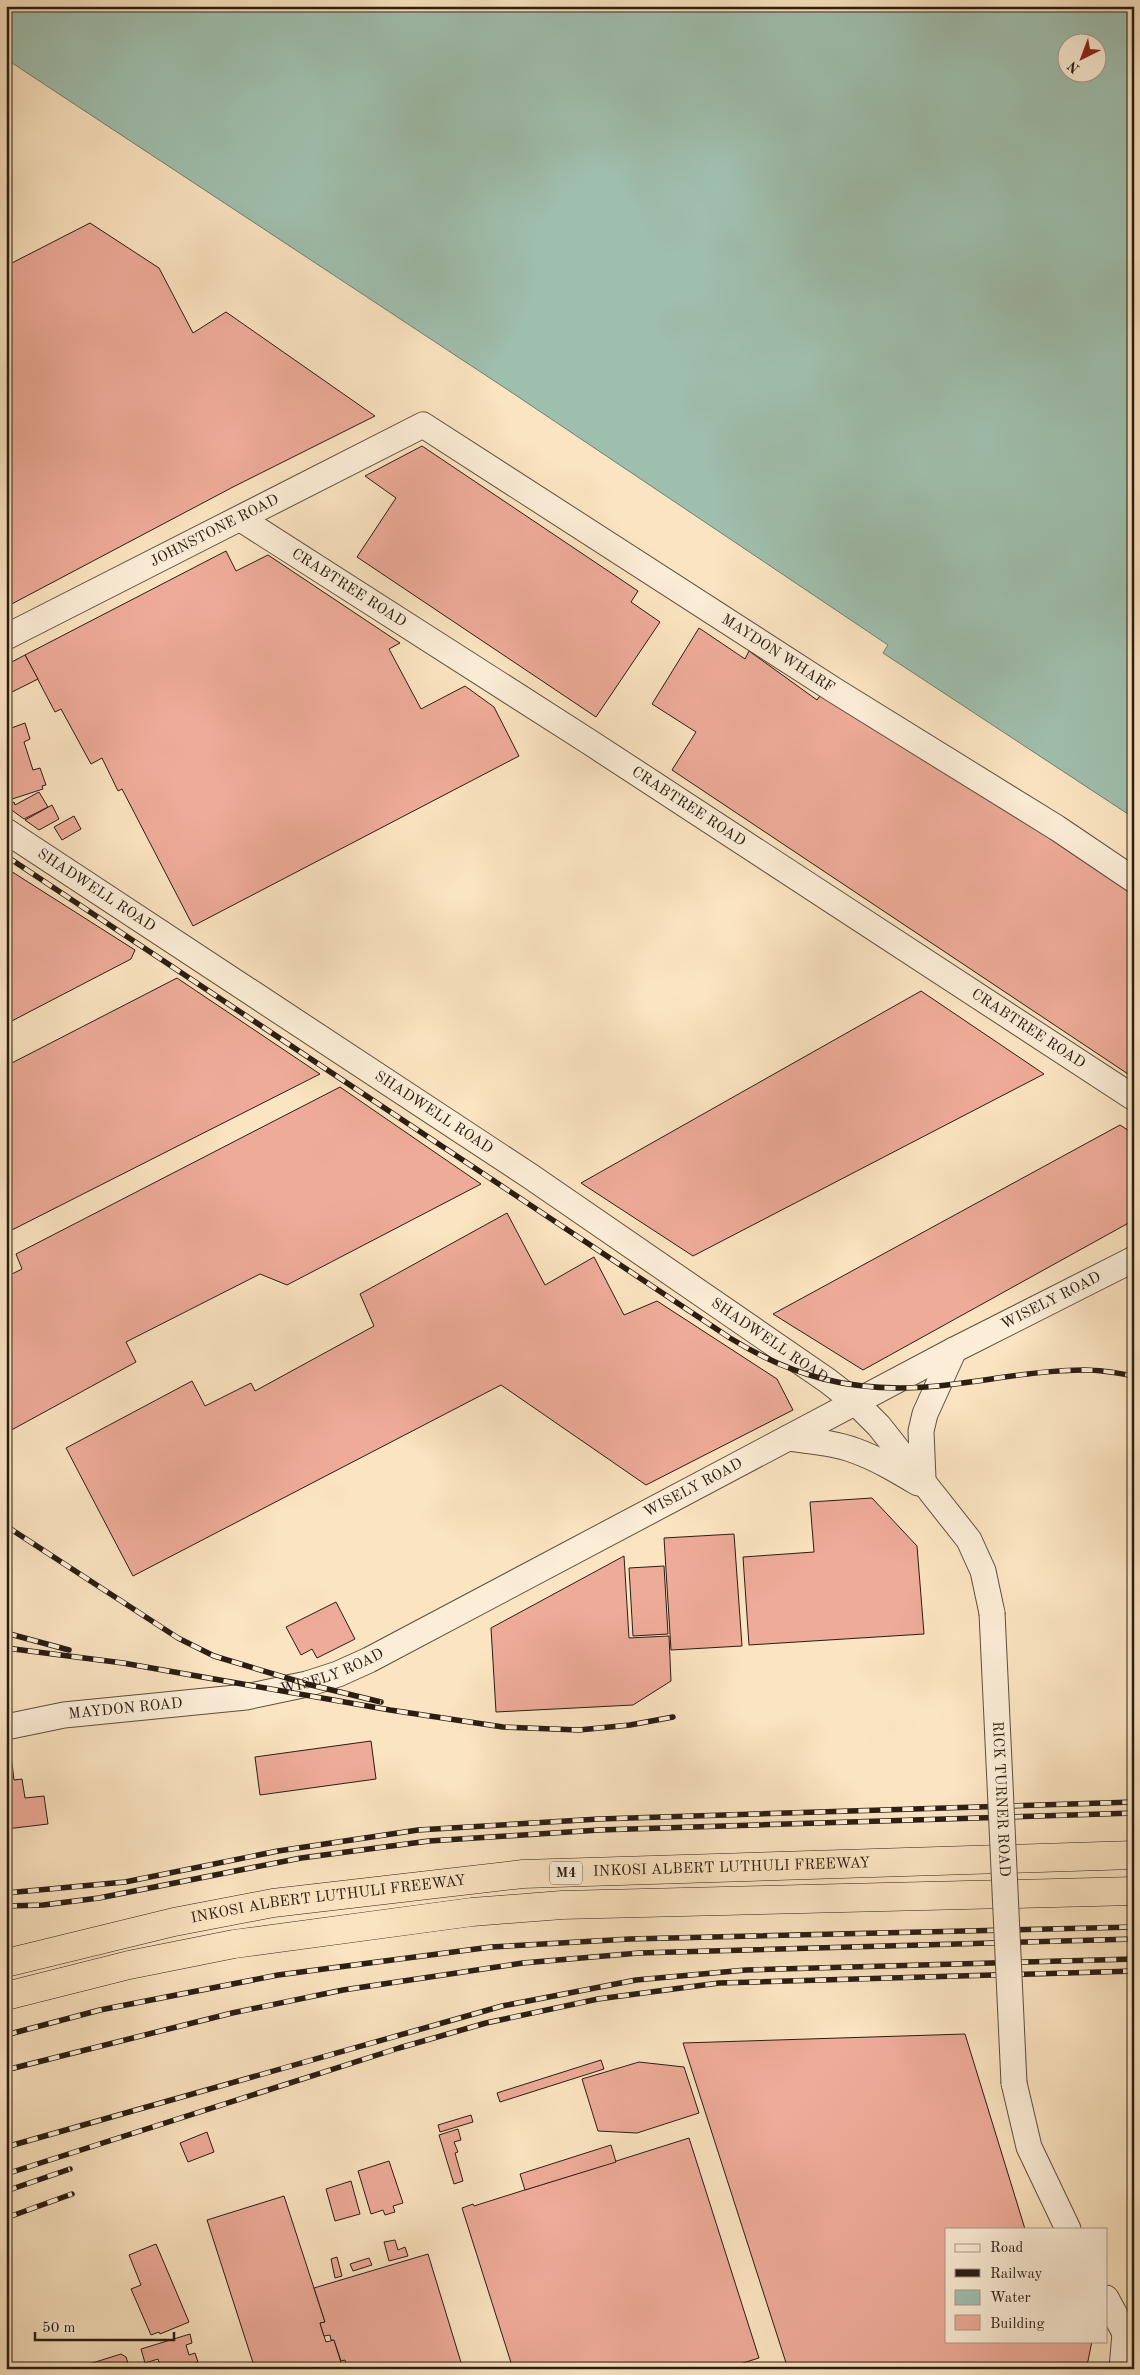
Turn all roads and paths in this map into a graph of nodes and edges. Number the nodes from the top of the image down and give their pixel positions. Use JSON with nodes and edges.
{"nodes":[{"id":1,"x":423,"y":425,"type":"joint"},
{"id":2,"x":241,"y":519,"type":"junction"},
{"id":3,"x":6,"y":637,"type":"edge"},
{"id":4,"x":6,"y":831,"type":"edge"},
{"id":5,"x":1134,"y":880,"type":"edge"},
{"id":6,"x":1134,"y":1098,"type":"edge"},
{"id":7,"x":1134,"y":1259,"type":"edge"},
{"id":8,"x":954,"y":1350,"type":"junction"},
{"id":9,"x":856,"y":1403,"type":"junction"},
{"id":10,"x":788,"y":1438,"type":"junction"},
{"id":11,"x":928,"y":1486,"type":"junction"},
{"id":12,"x":246,"y":1697,"type":"joint"},
{"id":13,"x":6,"y":1726,"type":"edge"},
{"id":14,"x":1134,"y":1855,"type":"edge"},
{"id":15,"x":1134,"y":1891,"type":"edge"},
{"id":16,"x":6,"y":1963,"type":"edge"},
{"id":17,"x":6,"y":1996,"type":"edge"},
{"id":18,"x":1068,"y":2228,"type":"edge"},
{"id":19,"x":1108,"y":2301,"type":"edge"},
{"id":20,"x":1130,"y":2338,"type":"edge"},
{"id":21,"x":1122,"y":2369,"type":"edge"}],
"edges":[{"from":1,"to":2,"type":"street","name":"JOHNSTONE ROAD"},
{"from":1,"to":5,"type":"street","name":"MAYDON WHARF"},
{"from":2,"to":3,"type":"street","name":"JOHNSTONE ROAD"},
{"from":2,"to":6,"type":"street","name":"CRABTREE ROAD"},
{"from":4,"to":9,"type":"street","name":"SHADWELL ROAD"},
{"from":7,"to":8,"type":"street","name":"WISELY ROAD"},
{"from":8,"to":9,"type":"street","name":"WISELY ROAD"},
{"from":8,"to":11,"type":"street"},
{"from":9,"to":10,"type":"street","name":"WISELY ROAD"},
{"from":9,"to":11,"type":"street","name":"RICK TURNER ROAD"},
{"from":10,"to":11,"type":"street"},
{"from":10,"to":12,"type":"street","name":"WISELY ROAD"},
{"from":11,"to":18,"type":"street","name":"RICK TURNER ROAD","bridge":true},
{"from":12,"to":13,"type":"street","name":"MAYDON ROAD"},
{"from":14,"to":16,"type":"highway","name":"INKOSI ALBERT LUTHULI FREEWAY","number":"M4"},
{"from":15,"to":17,"type":"highway","name":"INKOSI ALBERT LUTHULI FREEWAY","number":"M4"},
{"from":19,"to":20,"type":"street"},
{"from":20,"to":21,"type":"street"}]}
